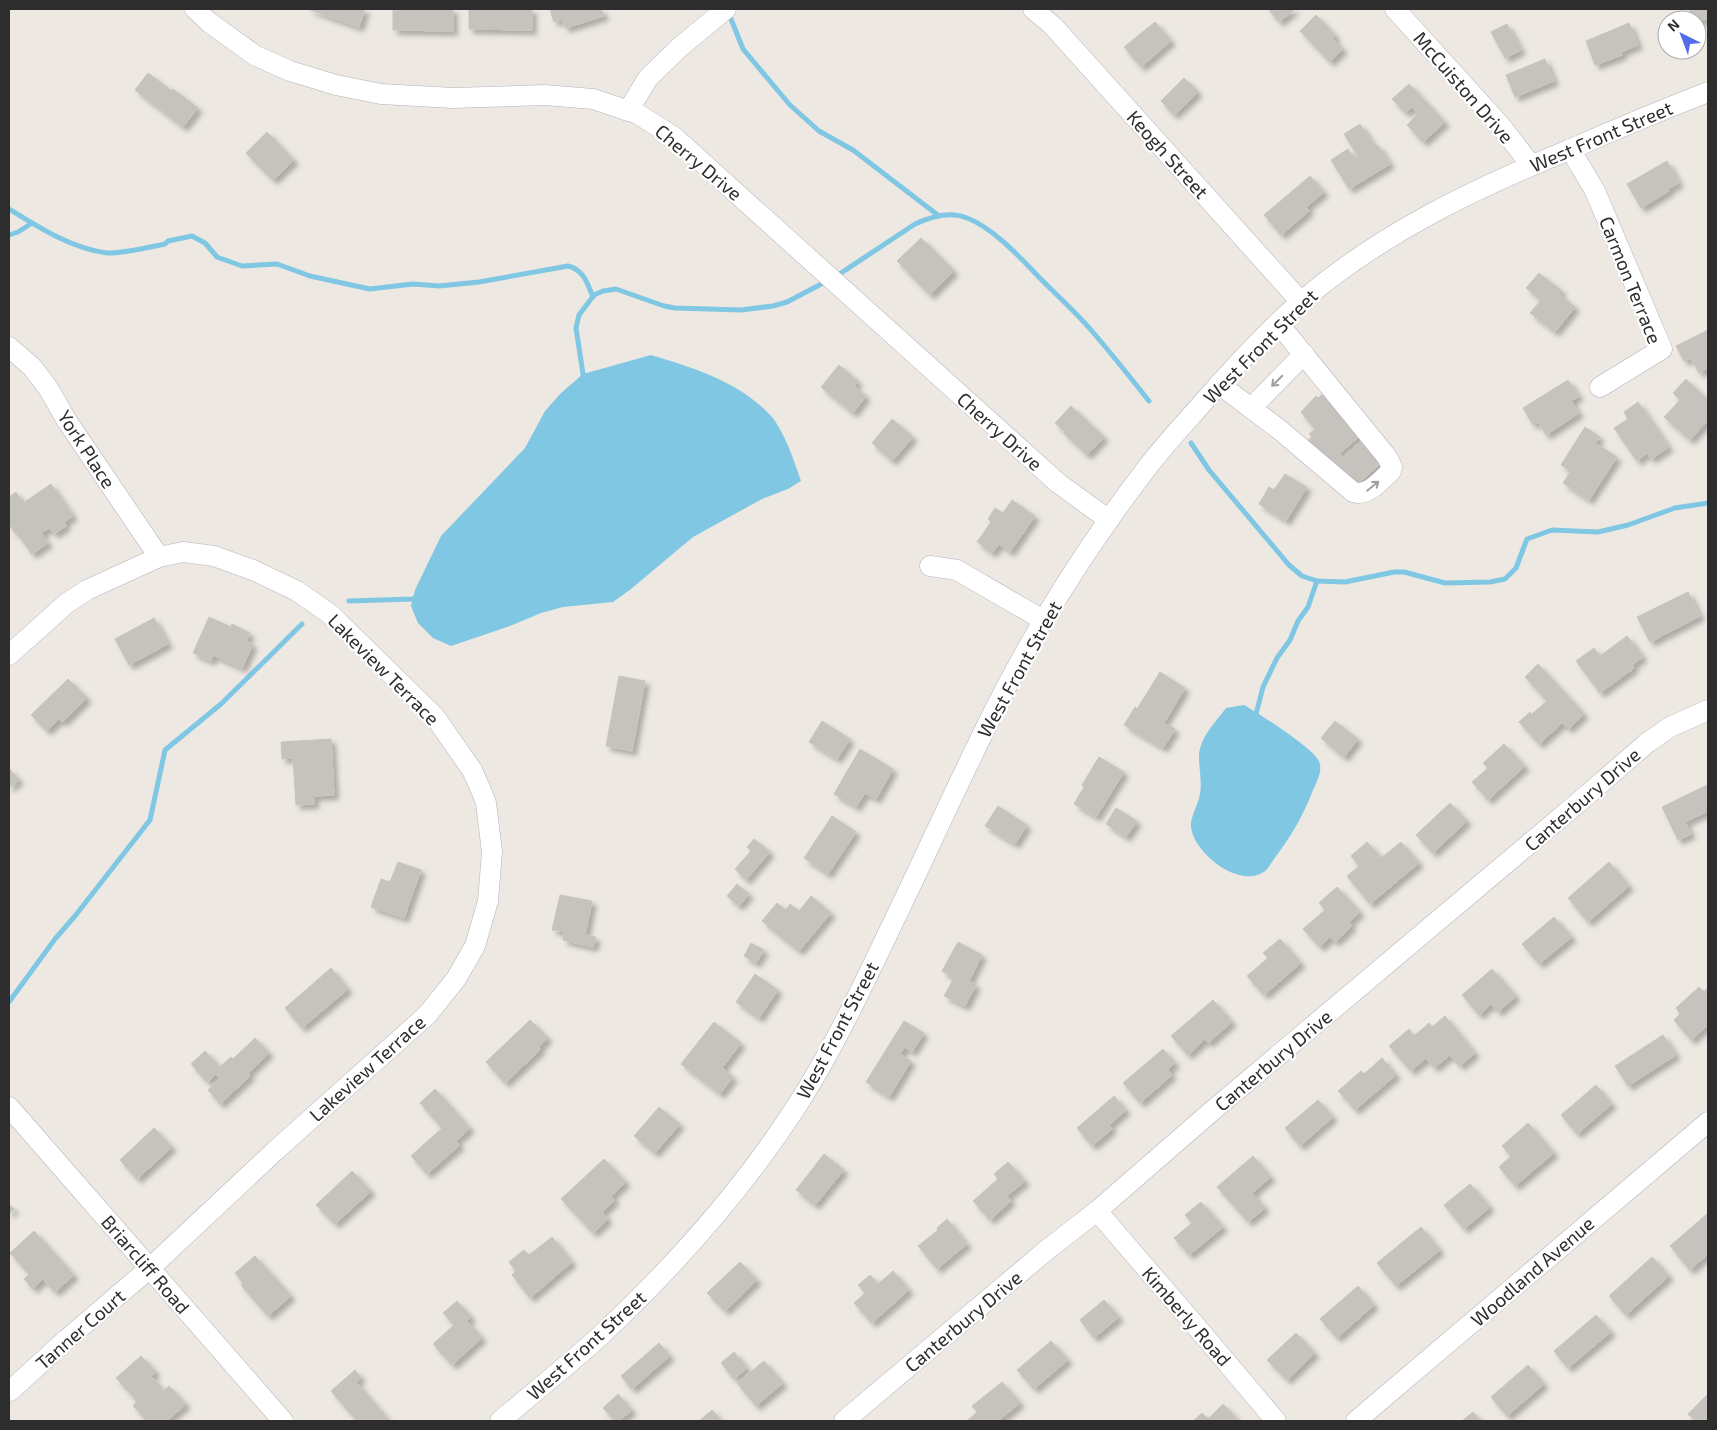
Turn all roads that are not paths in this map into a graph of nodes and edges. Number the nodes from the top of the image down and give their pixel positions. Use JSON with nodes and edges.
{"nodes":[{"id":1,"x":195,"y":9,"type":"edge"},
{"id":2,"x":726,"y":9,"type":"edge"},
{"id":3,"x":1033,"y":9,"type":"edge"},
{"id":4,"x":1395,"y":9,"type":"edge"},
{"id":5,"x":1708,"y":92,"type":"edge"},
{"id":6,"x":628,"y":111,"type":"junction"},
{"id":7,"x":1570,"y":149,"type":"junction"},
{"id":8,"x":1531,"y":166,"type":"junction"},
{"id":9,"x":1301,"y":302,"type":"junction"},
{"id":10,"x":1278,"y":323,"type":"junction"},
{"id":11,"x":9,"y":347,"type":"edge"},
{"id":12,"x":1304,"y":354,"type":"junction"},
{"id":13,"x":1219,"y":384,"type":"junction"},
{"id":14,"x":1600,"y":387,"type":"dead end"},
{"id":15,"x":1251,"y":408,"type":"junction"},
{"id":16,"x":1109,"y":520,"type":"junction"},
{"id":17,"x":159,"y":557,"type":"junction"},
{"id":18,"x":930,"y":566,"type":"dead end"},
{"id":19,"x":1043,"y":620,"type":"junction"},
{"id":20,"x":9,"y":655,"type":"edge"},
{"id":21,"x":1708,"y":710,"type":"edge"},
{"id":22,"x":9,"y":1107,"type":"edge"},
{"id":23,"x":1708,"y":1122,"type":"edge"},
{"id":24,"x":1097,"y":1211,"type":"junction"},
{"id":25,"x":150,"y":1268,"type":"junction"},
{"id":26,"x":10,"y":1391,"type":"dead end"},
{"id":27,"x":283,"y":1421,"type":"edge"},
{"id":28,"x":500,"y":1421,"type":"edge"},
{"id":29,"x":844,"y":1421,"type":"edge"},
{"id":30,"x":1276,"y":1421,"type":"edge"},
{"id":31,"x":1356,"y":1421,"type":"edge"}],
"edges":[{"from":1,"to":6,"type":"street","name":"Cherry Drive"},
{"from":2,"to":6,"type":"street"},
{"from":3,"to":9,"type":"street","name":"Keogh Street"},
{"from":4,"to":8,"type":"street","name":"McCuiston Drive"},
{"from":5,"to":7,"type":"street","name":"West Front Street"},
{"from":6,"to":16,"type":"street","name":"Cherry Drive"},
{"from":7,"to":8,"type":"street","name":"West Front Street"},
{"from":7,"to":14,"type":"street","name":"Carmon Terrace"},
{"from":8,"to":9,"type":"street","name":"West Front Street"},
{"from":9,"to":10,"type":"street","name":"West Front Street"},
{"from":10,"to":12,"type":"street"},
{"from":10,"to":13,"type":"street","name":"West Front Street"},
{"from":11,"to":17,"type":"street","name":"York Place"},
{"from":12,"to":15,"type":"street","one_way":true},
{"from":15,"to":12,"type":"street","one_way":true},
{"from":13,"to":15,"type":"street"},
{"from":13,"to":16,"type":"street","name":"West Front Street"},
{"from":16,"to":19,"type":"street","name":"West Front Street"},
{"from":17,"to":20,"type":"street","name":"Lakeview Terrace"},
{"from":17,"to":25,"type":"street","name":"Lakeview Terrace"},
{"from":18,"to":19,"type":"street"},
{"from":19,"to":28,"type":"street","name":"West Front Street"},
{"from":21,"to":24,"type":"street","name":"Canterbury Drive"},
{"from":22,"to":25,"type":"street","name":"Briarcliff Road"},
{"from":23,"to":31,"type":"street","name":"Woodland Avenue"},
{"from":24,"to":29,"type":"street","name":"Canterbury Drive"},
{"from":24,"to":30,"type":"street","name":"Kimberly Road"},
{"from":25,"to":26,"type":"street","name":"Tanner Court"},
{"from":25,"to":27,"type":"street","name":"Briarcliff Road"}]}
